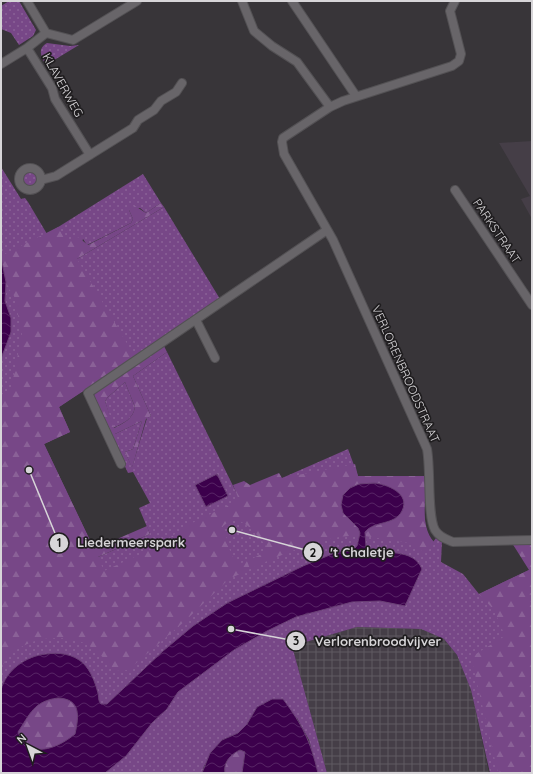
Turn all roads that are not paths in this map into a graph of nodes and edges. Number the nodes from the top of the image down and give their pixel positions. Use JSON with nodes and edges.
{"nodes":[{"id":1,"x":27,"y":1,"type":"edge"},
{"id":2,"x":137,"y":1,"type":"edge"},
{"id":3,"x":242,"y":1,"type":"edge"},
{"id":4,"x":292,"y":1,"type":"edge"},
{"id":5,"x":455,"y":1,"type":"edge"},
{"id":6,"x":46,"y":33,"type":"junction"},
{"id":7,"x":28,"y":48,"type":"junction"},
{"id":8,"x":1,"y":64,"type":"edge"},
{"id":9,"x":182,"y":83,"type":"dead end"},
{"id":10,"x":356,"y":96,"type":"junction"},
{"id":11,"x":330,"y":107,"type":"junction"},
{"id":12,"x":90,"y":155,"type":"junction"},
{"id":13,"x":41,"y":180,"type":"dead end"},
{"id":14,"x":455,"y":190,"type":"dead end"},
{"id":15,"x":327,"y":230,"type":"junction"},
{"id":16,"x":532,"y":305,"type":"edge"},
{"id":17,"x":196,"y":320,"type":"junction"},
{"id":18,"x":215,"y":358,"type":"dead end"},
{"id":19,"x":121,"y":464,"type":"dead end"},
{"id":20,"x":532,"y":540,"type":"edge"}],
"edges":[{"from":1,"to":6,"type":"street"},
{"from":2,"to":6,"type":"street"},
{"from":3,"to":11,"type":"street"},
{"from":4,"to":10,"type":"street"},
{"from":5,"to":10,"type":"street","name":"VERLORENBROODSTRAAT"},
{"from":6,"to":7,"type":"street","name":"KLAVERWEG"},
{"from":7,"to":8,"type":"street"},
{"from":7,"to":12,"type":"street","name":"KLAVERWEG"},
{"from":9,"to":12,"type":"street"},
{"from":10,"to":11,"type":"street","name":"VERLORENBROODSTRAAT"},
{"from":11,"to":15,"type":"street","name":"VERLORENBROODSTRAAT"},
{"from":12,"to":13,"type":"street"},
{"from":14,"to":16,"type":"street","name":"PARKSTRAAT"},
{"from":15,"to":17,"type":"street"},
{"from":15,"to":20,"type":"street","name":"VERLORENBROODSTRAAT"},
{"from":17,"to":18,"type":"street"},
{"from":17,"to":19,"type":"street"}]}
